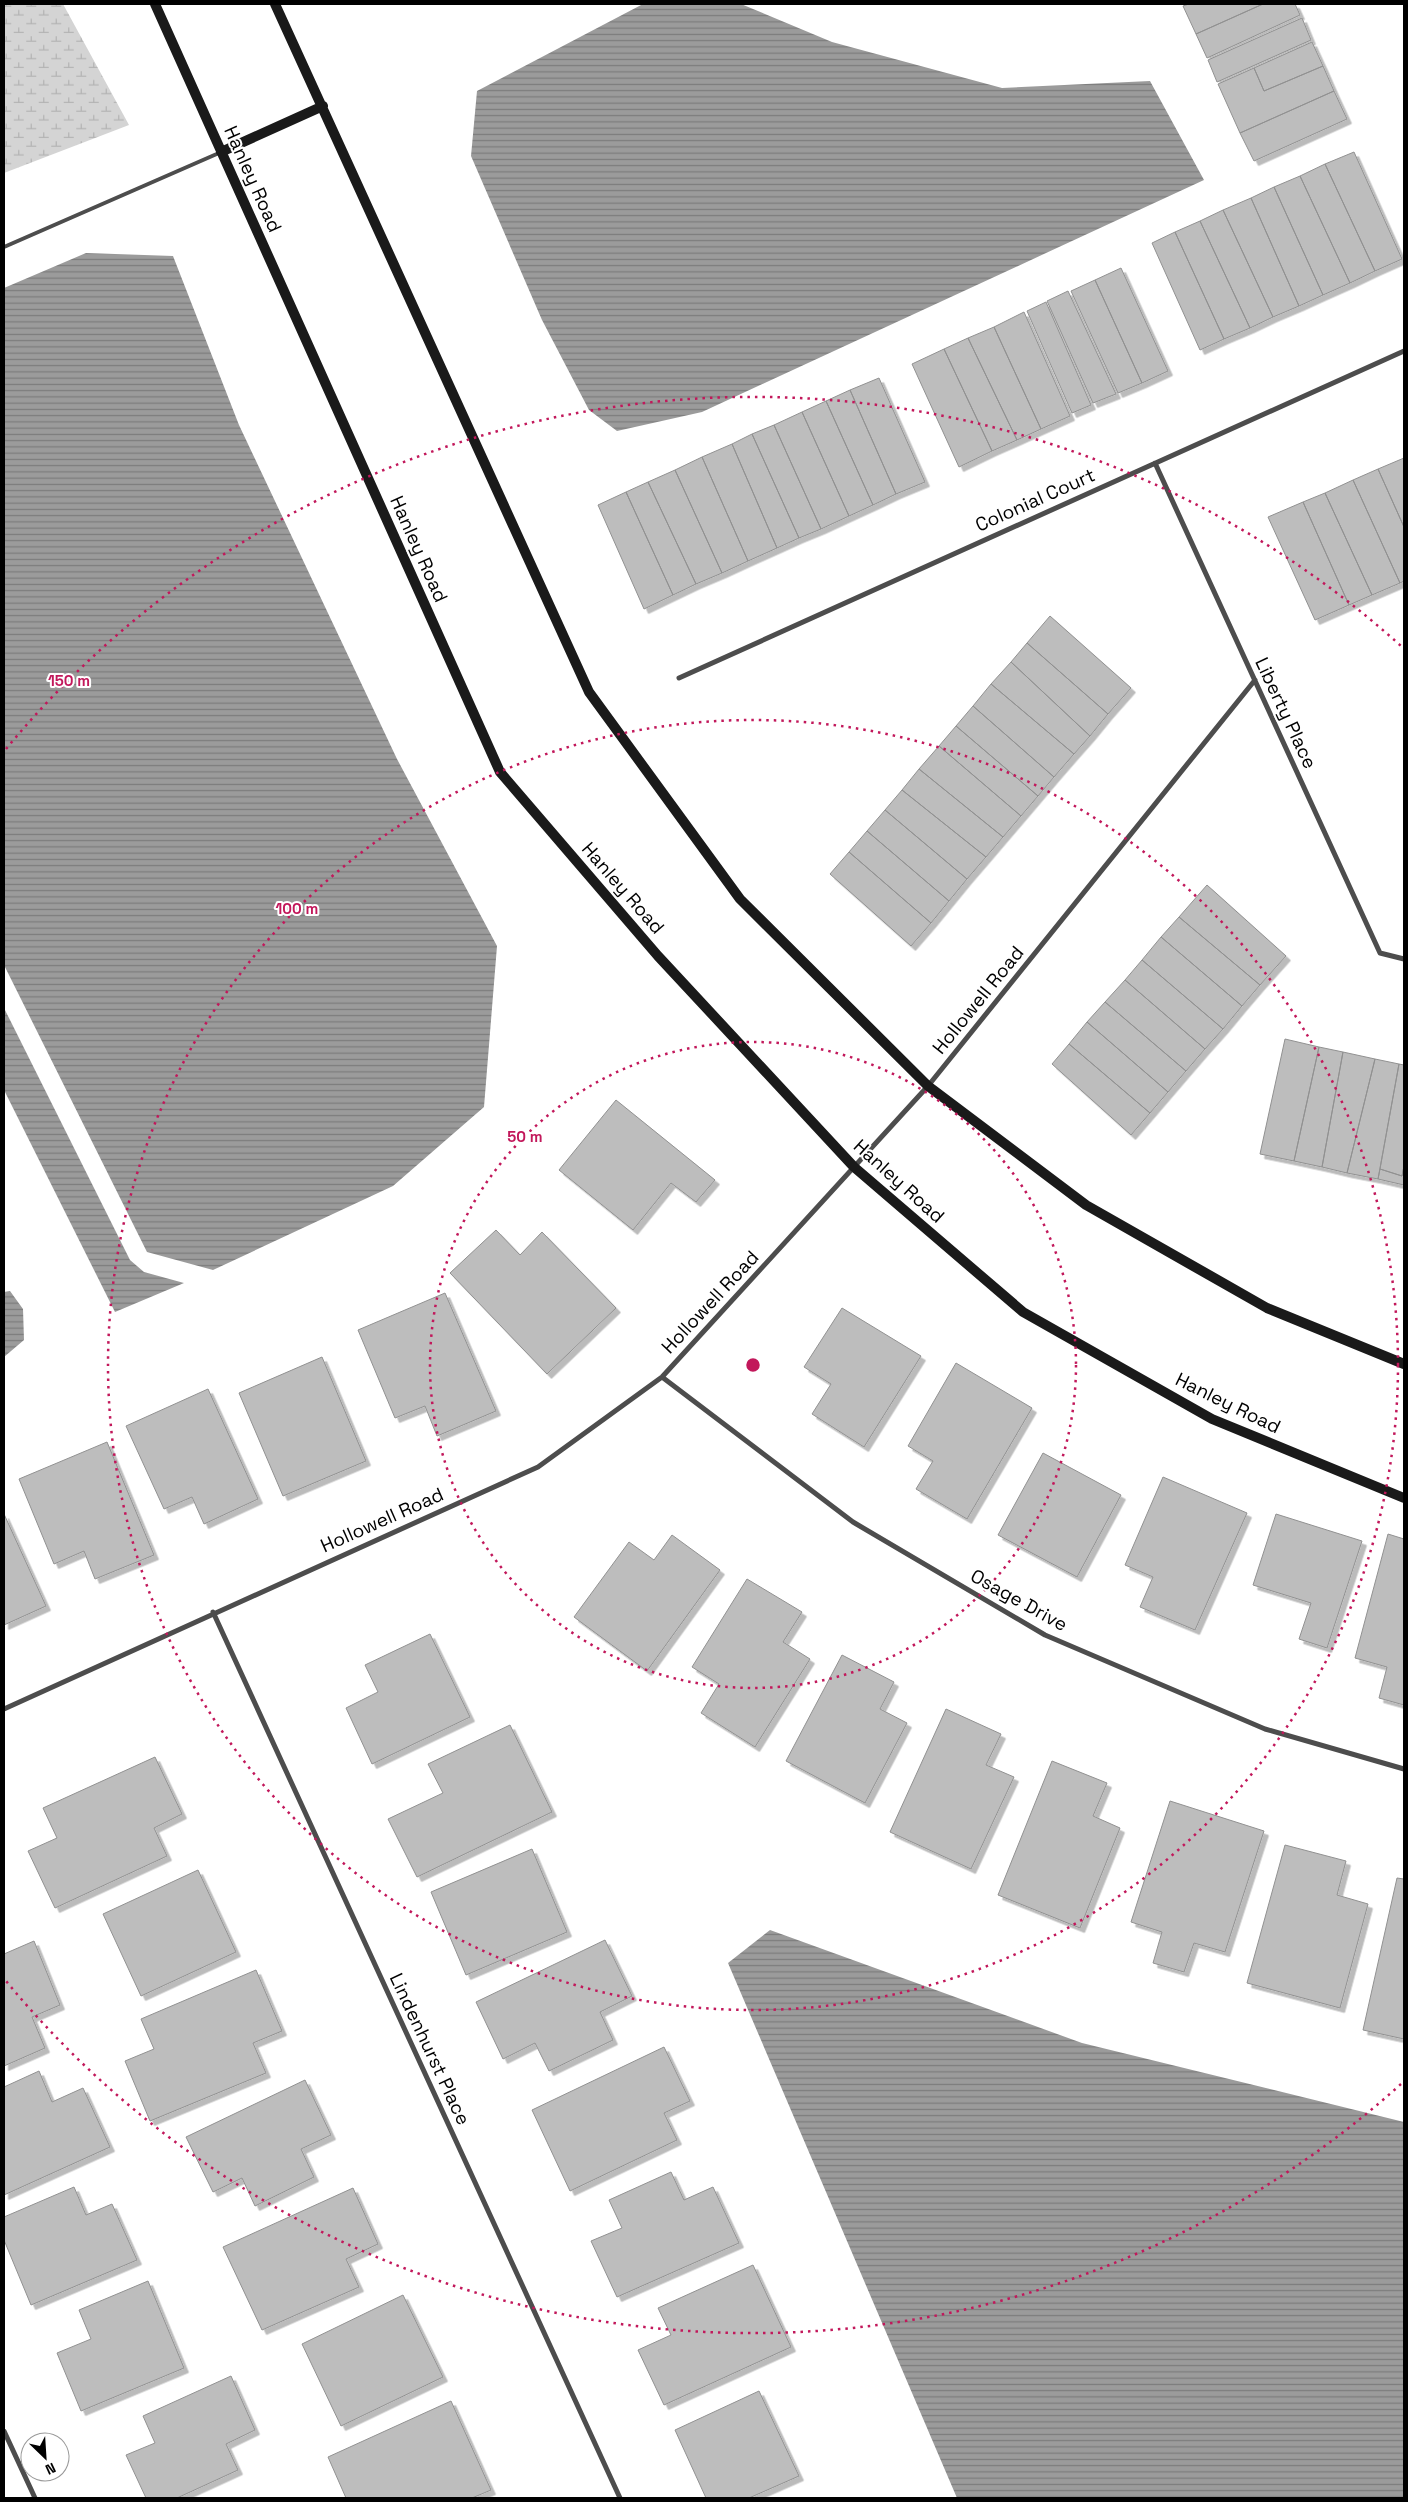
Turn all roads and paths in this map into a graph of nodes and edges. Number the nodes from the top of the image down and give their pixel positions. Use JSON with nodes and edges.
{"nodes":[{"id":1,"x":155,"y":4,"type":"edge"},
{"id":2,"x":276,"y":4,"type":"edge"},
{"id":3,"x":323,"y":106,"type":"junction"},
{"id":4,"x":221,"y":152,"type":"junction"},
{"id":5,"x":4,"y":247,"type":"edge"},
{"id":6,"x":1404,"y":351,"type":"edge"},
{"id":7,"x":1155,"y":463,"type":"junction"},
{"id":8,"x":679,"y":678,"type":"dead end"},
{"id":9,"x":1255,"y":680,"type":"junction"},
{"id":10,"x":1404,"y":958,"type":"edge"},
{"id":11,"x":928,"y":1086,"type":"junction"},
{"id":12,"x":854,"y":1167,"type":"junction"},
{"id":13,"x":1404,"y":1364,"type":"edge"},
{"id":14,"x":662,"y":1377,"type":"junction"},
{"id":15,"x":1404,"y":1498,"type":"edge"},
{"id":16,"x":213,"y":1612,"type":"junction"},
{"id":17,"x":4,"y":1709,"type":"edge"},
{"id":18,"x":1404,"y":1769,"type":"edge"},
{"id":19,"x":4,"y":2431,"type":"edge"},
{"id":20,"x":35,"y":2498,"type":"edge"},
{"id":21,"x":620,"y":2498,"type":"edge"}],
"edges":[{"from":1,"to":4,"type":"main road","name":"Hanley Road"},
{"from":2,"to":3,"type":"main road"},
{"from":3,"to":4,"type":"main road"},
{"from":3,"to":11,"type":"main road"},
{"from":4,"to":5,"type":"lane"},
{"from":4,"to":12,"type":"main road","name":"Hanley Road"},
{"from":6,"to":7,"type":"street","name":"Colonial Court"},
{"from":7,"to":8,"type":"street","name":"Colonial Court"},
{"from":7,"to":9,"type":"street","name":"Liberty Place"},
{"from":9,"to":10,"type":"street","name":"Liberty Place"},
{"from":9,"to":11,"type":"street","name":"Hollowell Road"},
{"from":11,"to":12,"type":"street","name":"Hollowell Road"},
{"from":11,"to":13,"type":"main road"},
{"from":12,"to":14,"type":"street","name":"Hollowell Road"},
{"from":12,"to":15,"type":"main road","name":"Hanley Road"},
{"from":14,"to":16,"type":"street","name":"Hollowell Road"},
{"from":14,"to":18,"type":"street","name":"Osage Drive"},
{"from":16,"to":17,"type":"street","name":"Hollowell Road"},
{"from":16,"to":21,"type":"street","name":"Lindenhurst Place"},
{"from":19,"to":20,"type":"street"}]}
